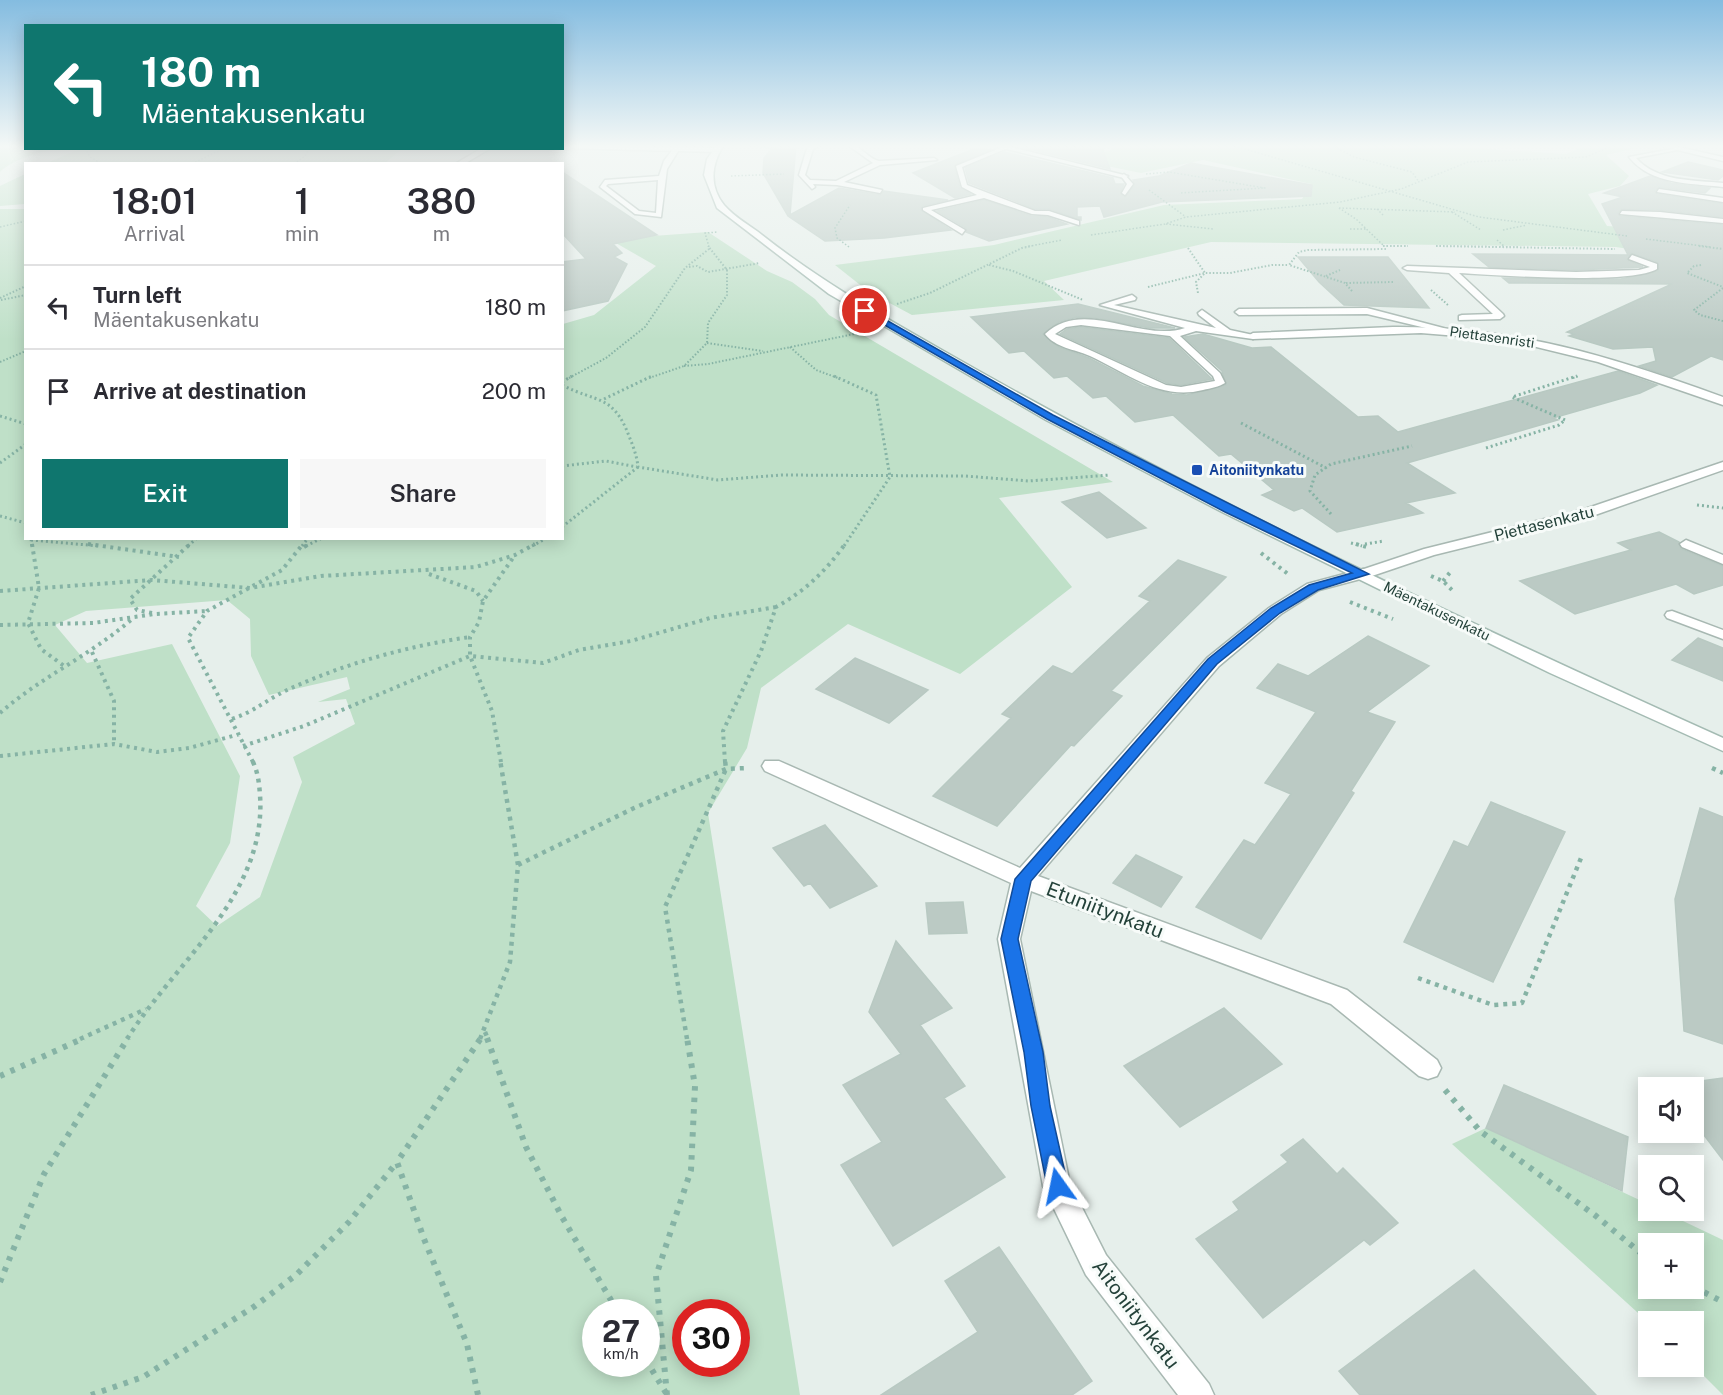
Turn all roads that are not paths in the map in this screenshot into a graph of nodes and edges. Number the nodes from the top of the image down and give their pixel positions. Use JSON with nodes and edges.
{"nodes":[{"id":1,"x":633,"y":210,"type":"edge"},
{"id":2,"x":659,"y":210,"type":"edge"},
{"id":3,"x":725,"y":210,"type":"edge"},
{"id":4,"x":928,"y":210,"type":"edge"},
{"id":5,"x":1032,"y":210,"type":"edge"},
{"id":6,"x":1622,"y":213,"type":"dead end"},
{"id":7,"x":1723,"y":221,"type":"edge"},
{"id":8,"x":1076,"y":223,"type":"dead end"},
{"id":9,"x":962,"y":231,"type":"dead end"},
{"id":10,"x":1632,"y":257,"type":"dead end"},
{"id":11,"x":1407,"y":268,"type":"dead end"},
{"id":12,"x":1451,"y":270,"type":"junction"},
{"id":13,"x":1132,"y":298,"type":"road end"},
{"id":14,"x":1239,"y":312,"type":"dead end"},
{"id":15,"x":1202,"y":313,"type":"dead end"},
{"id":16,"x":1195,"y":328,"type":"junction"},
{"id":17,"x":1447,"y":330,"type":"junction"},
{"id":18,"x":1228,"y":333,"type":"junction"},
{"id":19,"x":1477,"y":333,"type":"junction"},
{"id":20,"x":1173,"y":334,"type":"junction"},
{"id":21,"x":1253,"y":336,"type":"joint"},
{"id":22,"x":1723,"y":401,"type":"edge"},
{"id":23,"x":1723,"y":466,"type":"edge"},
{"id":24,"x":1686,"y":544,"type":"dead end"},
{"id":25,"x":1723,"y":560,"type":"edge"},
{"id":26,"x":1363,"y":574,"type":"junction"},
{"id":27,"x":1672,"y":615,"type":"dead end"},
{"id":28,"x":1723,"y":635,"type":"edge"},
{"id":29,"x":1723,"y":745,"type":"edge"},
{"id":30,"x":772,"y":766,"type":"dead end"},
{"id":31,"x":1023,"y":879,"type":"junction"},
{"id":32,"x":1428,"y":1068,"type":"road end"},
{"id":33,"x":1198,"y":1395,"type":"edge"}],
"edges":[{"from":1,"to":2,"type":"lane"},
{"from":3,"to":26,"type":"street","name":"Mäentakusenkatu"},
{"from":4,"to":9,"type":"lane"},
{"from":5,"to":8,"type":"lane"},
{"from":6,"to":7,"type":"lane"},
{"from":10,"to":12,"type":"lane"},
{"from":11,"to":12,"type":"lane"},
{"from":12,"to":19,"type":"lane"},
{"from":13,"to":16,"type":"lane"},
{"from":14,"to":17,"type":"lane"},
{"from":15,"to":18,"type":"lane"},
{"from":16,"to":18,"type":"lane"},
{"from":16,"to":20,"type":"lane"},
{"from":17,"to":19,"type":"street","name":"Piettasenristi"},
{"from":17,"to":21,"type":"street","name":"Piettasenristi"},
{"from":18,"to":21,"type":"lane"},
{"from":19,"to":22,"type":"street","name":"Piettasenristi"},
{"from":20,"to":20,"type":"lane"},
{"from":23,"to":26,"type":"street","name":"Piettasenkatu"},
{"from":24,"to":25,"type":"lane"},
{"from":26,"to":29,"type":"street","name":"Mäentakusenkatu"},
{"from":26,"to":31,"type":"street","name":"Aitoniitynkatu"},
{"from":27,"to":28,"type":"lane"},
{"from":30,"to":31,"type":"street","name":"Etuniitynkatu"},
{"from":31,"to":32,"type":"street","name":"Etuniitynkatu"},
{"from":31,"to":33,"type":"street","name":"Aitoniitynkatu"}]}
